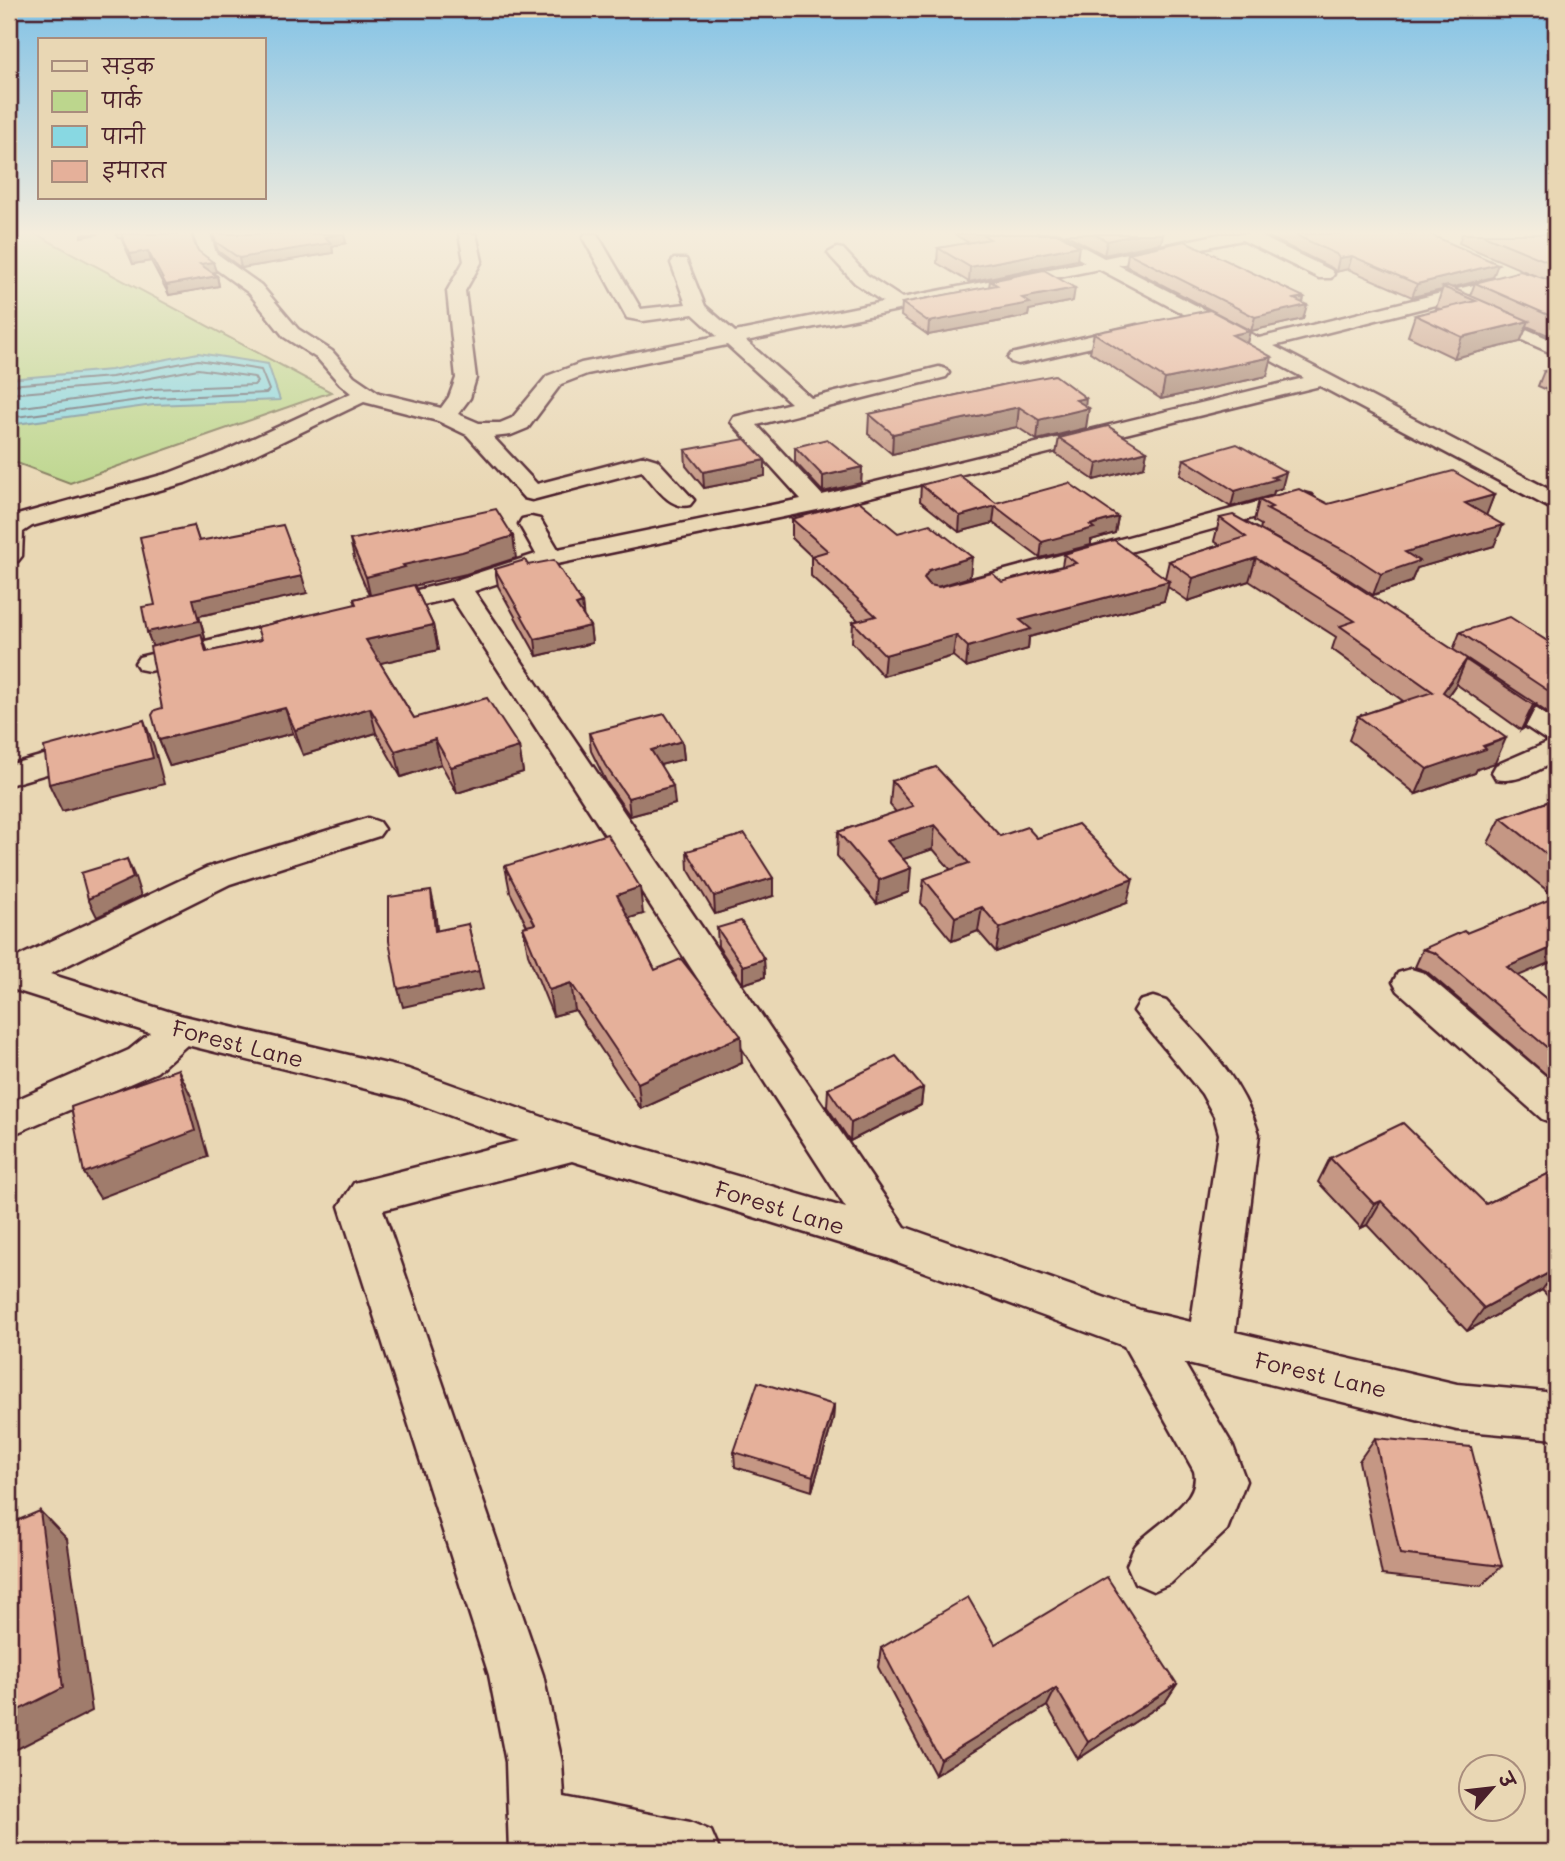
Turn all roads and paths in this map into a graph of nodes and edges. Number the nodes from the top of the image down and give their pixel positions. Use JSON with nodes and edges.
{"nodes":[{"id":1,"x":281,"y":321,"type":"edge"},
{"id":2,"x":459,"y":321,"type":"edge"},
{"id":3,"x":712,"y":321,"type":"edge"},
{"id":4,"x":821,"y":321,"type":"edge"},
{"id":5,"x":1186,"y":321,"type":"edge"},
{"id":6,"x":1209,"y":321,"type":"edge"},
{"id":7,"x":1352,"y":321,"type":"edge"},
{"id":8,"x":1494,"y":321,"type":"edge"},
{"id":9,"x":732,"y":339,"type":"junction"},
{"id":10,"x":1256,"y":345,"type":"junction"},
{"id":11,"x":1556,"y":349,"type":"edge"},
{"id":12,"x":1018,"y":358,"type":"dead end"},
{"id":13,"x":939,"y":373,"type":"dead end"},
{"id":14,"x":1321,"y":380,"type":"junction"},
{"id":15,"x":365,"y":394,"type":"junction"},
{"id":16,"x":807,"y":406,"type":"junction"},
{"id":17,"x":446,"y":416,"type":"junction"},
{"id":18,"x":475,"y":430,"type":"junction"},
{"id":19,"x":1490,"y":468,"type":"junction"},
{"id":20,"x":1464,"y":475,"type":"edge"},
{"id":21,"x":682,"y":500,"type":"dead end"},
{"id":22,"x":1556,"y":502,"type":"edge"},
{"id":23,"x":817,"y":503,"type":"junction"},
{"id":24,"x":1327,"y":506,"type":"edge"},
{"id":25,"x":1219,"y":520,"type":"junction"},
{"id":26,"x":531,"y":524,"type":"dead end"},
{"id":27,"x":1253,"y":539,"type":"edge"},
{"id":28,"x":9,"y":556,"type":"edge"},
{"id":29,"x":551,"y":558,"type":"junction"},
{"id":30,"x":459,"y":588,"type":"junction"},
{"id":31,"x":938,"y":597,"type":"edge"},
{"id":32,"x":351,"y":614,"type":"edge"},
{"id":33,"x":324,"y":620,"type":"edge"},
{"id":34,"x":149,"y":663,"type":"edge"},
{"id":35,"x":1466,"y":674,"type":"edge"},
{"id":36,"x":1556,"y":735,"type":"edge"},
{"id":37,"x":122,"y":741,"type":"edge"},
{"id":38,"x":1556,"y":750,"type":"edge"},
{"id":39,"x":1507,"y":772,"type":"dead end"},
{"id":40,"x":9,"y":775,"type":"edge"},
{"id":41,"x":368,"y":829,"type":"dead end"},
{"id":42,"x":11,"y":975,"type":"edge"},
{"id":43,"x":1411,"y":982,"type":"dead end"},
{"id":44,"x":1153,"y":1011,"type":"dead end"},
{"id":45,"x":180,"y":1029,"type":"junction"},
{"id":46,"x":1556,"y":1108,"type":"edge"},
{"id":47,"x":9,"y":1120,"type":"edge"},
{"id":48,"x":572,"y":1144,"type":"junction"},
{"id":49,"x":890,"y":1240,"type":"junction"},
{"id":50,"x":1140,"y":1331,"type":"junction"},
{"id":51,"x":1210,"y":1347,"type":"junction"},
{"id":52,"x":1556,"y":1416,"type":"edge"},
{"id":53,"x":1153,"y":1565,"type":"dead end"},
{"id":54,"x":538,"y":1836,"type":"edge"},
{"id":55,"x":690,"y":1852,"type":"edge"}],
"edges":[{"from":1,"to":15,"type":"street"},
{"from":2,"to":17,"type":"street"},
{"from":3,"to":9,"type":"street"},
{"from":4,"to":9,"type":"street"},
{"from":5,"to":12,"type":"street"},
{"from":6,"to":10,"type":"street"},
{"from":7,"to":10,"type":"street"},
{"from":8,"to":11,"type":"street"},
{"from":9,"to":16,"type":"street"},
{"from":9,"to":18,"type":"street"},
{"from":10,"to":14,"type":"street"},
{"from":13,"to":16,"type":"street"},
{"from":14,"to":19,"type":"street"},
{"from":14,"to":23,"type":"street"},
{"from":15,"to":17,"type":"street"},
{"from":15,"to":28,"type":"street"},
{"from":16,"to":23,"type":"street"},
{"from":17,"to":18,"type":"street"},
{"from":18,"to":21,"type":"street"},
{"from":19,"to":20,"type":"street"},
{"from":19,"to":22,"type":"street"},
{"from":23,"to":29,"type":"street"},
{"from":24,"to":25,"type":"street"},
{"from":25,"to":27,"type":"street"},
{"from":25,"to":31,"type":"street"},
{"from":26,"to":29,"type":"street"},
{"from":29,"to":30,"type":"street"},
{"from":30,"to":32,"type":"street"},
{"from":30,"to":49,"type":"street"},
{"from":33,"to":34,"type":"street"},
{"from":35,"to":36,"type":"street"},
{"from":37,"to":40,"type":"street"},
{"from":38,"to":39,"type":"street"},
{"from":41,"to":42,"type":"street"},
{"from":42,"to":45,"type":"street","name":"Forest Lane"},
{"from":43,"to":46,"type":"street"},
{"from":44,"to":51,"type":"street"},
{"from":45,"to":47,"type":"street"},
{"from":45,"to":48,"type":"street","name":"Forest Lane"},
{"from":48,"to":49,"type":"street","name":"Forest Lane"},
{"from":48,"to":54,"type":"street"},
{"from":49,"to":50,"type":"street","name":"Forest Lane"},
{"from":50,"to":51,"type":"street","name":"Forest Lane"},
{"from":50,"to":53,"type":"street"},
{"from":51,"to":52,"type":"street","name":"Forest Lane"},
{"from":54,"to":55,"type":"street"}]}
